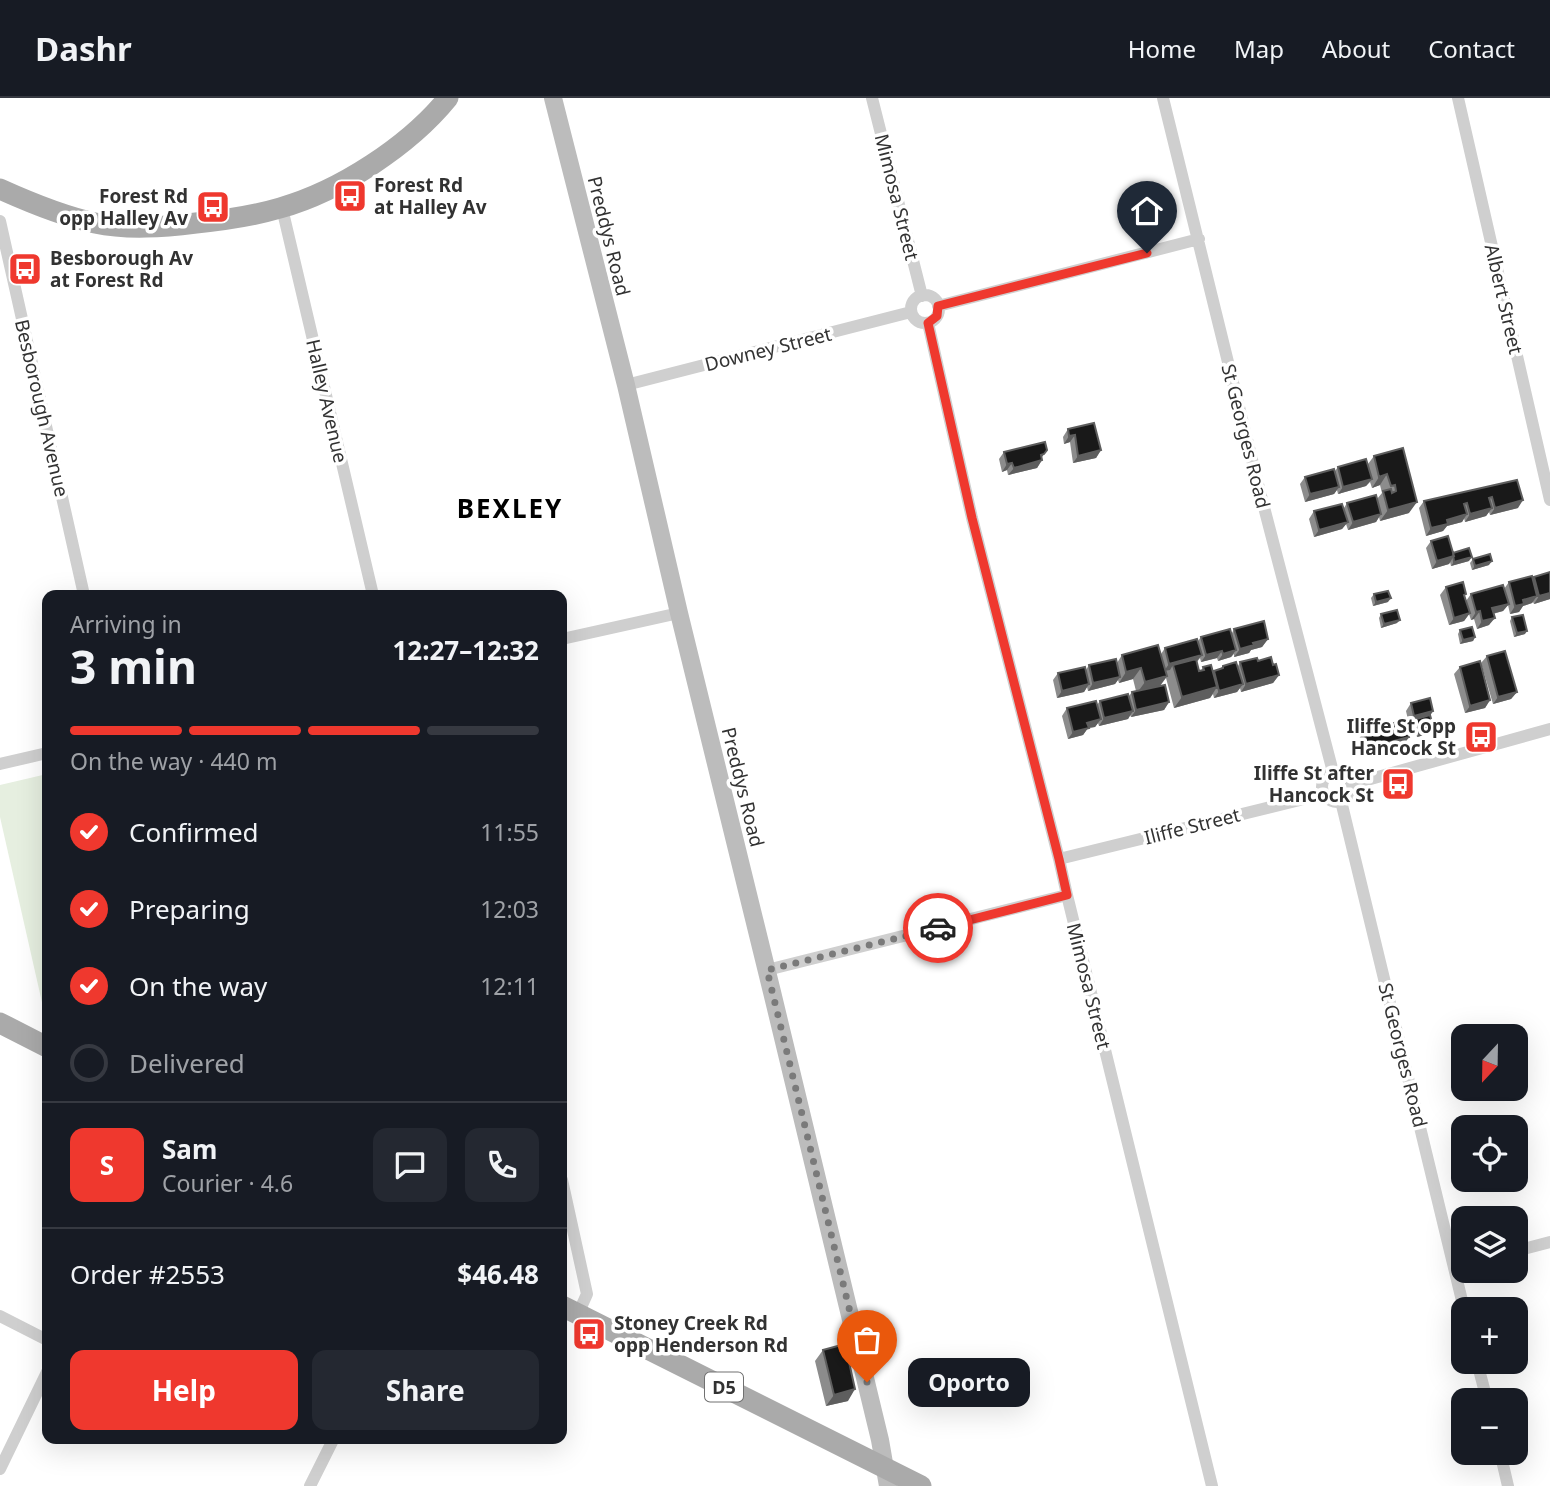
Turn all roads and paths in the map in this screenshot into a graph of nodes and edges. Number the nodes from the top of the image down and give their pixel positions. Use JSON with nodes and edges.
{"nodes":[{"id":1,"x":448,"y":98,"type":"edge"},
{"id":2,"x":553,"y":98,"type":"edge"},
{"id":3,"x":872,"y":98,"type":"edge"},
{"id":4,"x":1163,"y":98,"type":"edge"},
{"id":5,"x":1458,"y":98,"type":"edge"},
{"id":6,"x":0,"y":189,"type":"edge"},
{"id":7,"x":282,"y":208,"type":"junction"},
{"id":8,"x":0,"y":222,"type":"edge"},
{"id":9,"x":1199,"y":239,"type":"junction"},
{"id":10,"x":922,"y":296,"type":"junction"},
{"id":11,"x":938,"y":306,"type":"junction"},
{"id":12,"x":911,"y":312,"type":"junction"},
{"id":13,"x":928,"y":323,"type":"junction"},
{"id":14,"x":626,"y":385,"type":"junction"},
{"id":15,"x":1550,"y":500,"type":"edge"},
{"id":16,"x":83,"y":590,"type":"edge"},
{"id":17,"x":372,"y":590,"type":"edge"},
{"id":18,"x":679,"y":612,"type":"junction"},
{"id":19,"x":567,"y":638,"type":"edge"},
{"id":20,"x":1550,"y":729,"type":"edge"},
{"id":21,"x":42,"y":755,"type":"edge"},
{"id":22,"x":0,"y":764,"type":"edge"},
{"id":23,"x":1334,"y":772,"type":"junction"},
{"id":24,"x":1351,"y":783,"type":"junction"},
{"id":25,"x":1324,"y":794,"type":"junction"},
{"id":26,"x":1341,"y":801,"type":"junction"},
{"id":27,"x":1059,"y":859,"type":"junction"},
{"id":28,"x":1067,"y":895,"type":"junction"},
{"id":29,"x":767,"y":970,"type":"junction"},
{"id":30,"x":0,"y":1023,"type":"edge"},
{"id":31,"x":42,"y":1044,"type":"edge"},
{"id":32,"x":567,"y":1203,"type":"edge"},
{"id":33,"x":1451,"y":1238,"type":"edge"},
{"id":34,"x":1550,"y":1242,"type":"edge"},
{"id":35,"x":1528,"y":1248,"type":"edge"},
{"id":36,"x":570,"y":1310,"type":"edge"},
{"id":37,"x":0,"y":1316,"type":"edge"},
{"id":38,"x":42,"y":1337,"type":"edge"},
{"id":39,"x":42,"y":1382,"type":"edge"},
{"id":40,"x":331,"y":1444,"type":"edge"},
{"id":41,"x":1503,"y":1465,"type":"edge"},
{"id":42,"x":0,"y":1469,"type":"edge"},
{"id":43,"x":887,"y":1477,"type":"edge"},
{"id":44,"x":310,"y":1486,"type":"edge"},
{"id":45,"x":921,"y":1486,"type":"edge"},
{"id":46,"x":1212,"y":1486,"type":"edge"},
{"id":47,"x":1508,"y":1486,"type":"edge"}],
"edges":[{"from":1,"to":7,"type":"main road"},
{"from":2,"to":14,"type":"main road","name":"Preddys Road"},
{"from":3,"to":10,"type":"street","name":"Mimosa Street"},
{"from":4,"to":9,"type":"street","name":"St Georges Road"},
{"from":5,"to":15,"type":"street","name":"Albert Street"},
{"from":6,"to":7,"type":"main road"},
{"from":7,"to":17,"type":"street","name":"Halley Avenue"},
{"from":8,"to":16,"type":"street","name":"Besborough Avenue"},
{"from":9,"to":11,"type":"street"},
{"from":9,"to":23,"type":"street","name":"St Georges Road"},
{"from":10,"to":11,"type":"street"},
{"from":10,"to":12,"type":"street"},
{"from":11,"to":13,"type":"street"},
{"from":12,"to":13,"type":"street"},
{"from":12,"to":14,"type":"street","name":"Downey Street"},
{"from":13,"to":27,"type":"street","name":"Mimosa Street"},
{"from":14,"to":18,"type":"main road","name":"Preddys Road"},
{"from":18,"to":19,"type":"street"},
{"from":18,"to":29,"type":"main road","name":"Preddys Road"},
{"from":20,"to":24,"type":"street"},
{"from":21,"to":22,"type":"street"},
{"from":23,"to":24,"type":"street"},
{"from":23,"to":25,"type":"street"},
{"from":24,"to":26,"type":"street"},
{"from":25,"to":26,"type":"street"},
{"from":25,"to":27,"type":"street","name":"Iliffe Street"},
{"from":26,"to":33,"type":"street","name":"St Georges Road"},
{"from":27,"to":28,"type":"street","name":"Mimosa Street"},
{"from":28,"to":29,"type":"street"},
{"from":28,"to":46,"type":"street","name":"Mimosa Street"},
{"from":29,"to":43,"type":"main road","name":"Preddys Road"},
{"from":30,"to":31,"type":"main road"},
{"from":32,"to":36,"type":"street"},
{"from":34,"to":35,"type":"street"},
{"from":36,"to":43,"type":"main road","number":"D5"},
{"from":37,"to":38,"type":"street"},
{"from":39,"to":42,"type":"street"},
{"from":40,"to":44,"type":"street"},
{"from":41,"to":47,"type":"street"},
{"from":43,"to":45,"type":"main road","number":"D5"}]}
